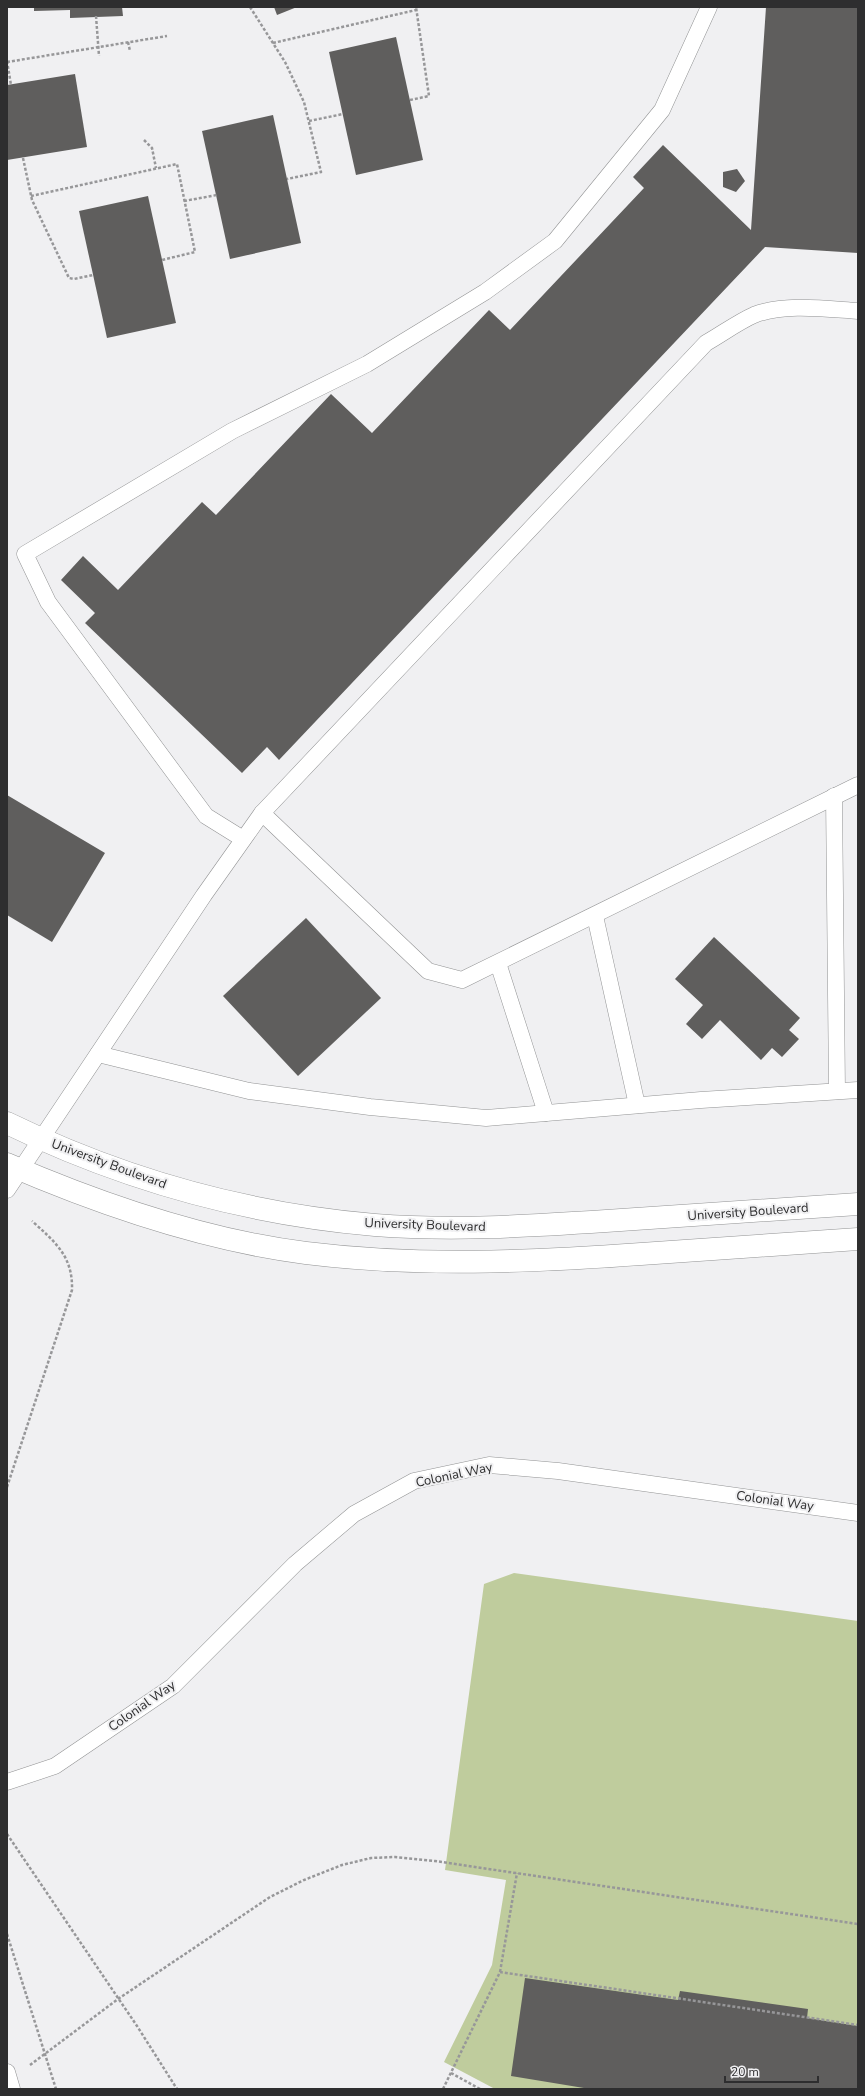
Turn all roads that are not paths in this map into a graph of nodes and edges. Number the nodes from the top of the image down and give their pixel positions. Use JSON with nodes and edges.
{"nodes":[{"id":1,"x":709,"y":7,"type":"edge"},
{"id":2,"x":858,"y":311,"type":"edge"},
{"id":3,"x":858,"y":785,"type":"edge"},
{"id":4,"x":834,"y":796,"type":"junction"},
{"id":5,"x":262,"y":813,"type":"junction"},
{"id":6,"x":243,"y":839,"type":"junction"},
{"id":7,"x":595,"y":916,"type":"junction"},
{"id":8,"x":498,"y":963,"type":"junction"},
{"id":9,"x":98,"y":1054,"type":"junction"},
{"id":10,"x":858,"y":1090,"type":"edge"},
{"id":11,"x":838,"y":1091,"type":"junction"},
{"id":12,"x":637,"y":1105,"type":"junction"},
{"id":13,"x":546,"y":1113,"type":"junction"},
{"id":14,"x":7,"y":1123,"type":"edge"},
{"id":15,"x":41,"y":1139,"type":"junction"},
{"id":16,"x":14,"y":1167,"type":"edge"},
{"id":17,"x":7,"y":1190,"type":"edge"},
{"id":18,"x":858,"y":1204,"type":"edge"},
{"id":19,"x":858,"y":1239,"type":"edge"},
{"id":20,"x":858,"y":1513,"type":"edge"},
{"id":21,"x":7,"y":1782,"type":"edge"},
{"id":22,"x":7,"y":2072,"type":"edge"},
{"id":23,"x":12,"y":2089,"type":"edge"}],
"edges":[{"from":1,"to":6,"type":"lane"},
{"from":2,"to":5,"type":"lane"},
{"from":3,"to":4,"type":"lane"},
{"from":4,"to":7,"type":"lane"},
{"from":4,"to":11,"type":"lane"},
{"from":5,"to":6,"type":"lane"},
{"from":5,"to":8,"type":"lane"},
{"from":6,"to":9,"type":"lane"},
{"from":7,"to":8,"type":"lane"},
{"from":7,"to":12,"type":"lane"},
{"from":8,"to":13,"type":"lane"},
{"from":9,"to":13,"type":"lane"},
{"from":9,"to":15,"type":"lane"},
{"from":10,"to":11,"type":"lane"},
{"from":11,"to":12,"type":"lane"},
{"from":12,"to":13,"type":"lane"},
{"from":14,"to":15,"type":"main road","name":"University Boulevard"},
{"from":15,"to":16,"type":"lane"},
{"from":15,"to":18,"type":"main road","name":"University Boulevard"},
{"from":16,"to":17,"type":"lane"},
{"from":16,"to":19,"type":"main road"},
{"from":20,"to":21,"type":"lane","name":"Colonial Way"},
{"from":22,"to":23,"type":"lane"}]}
